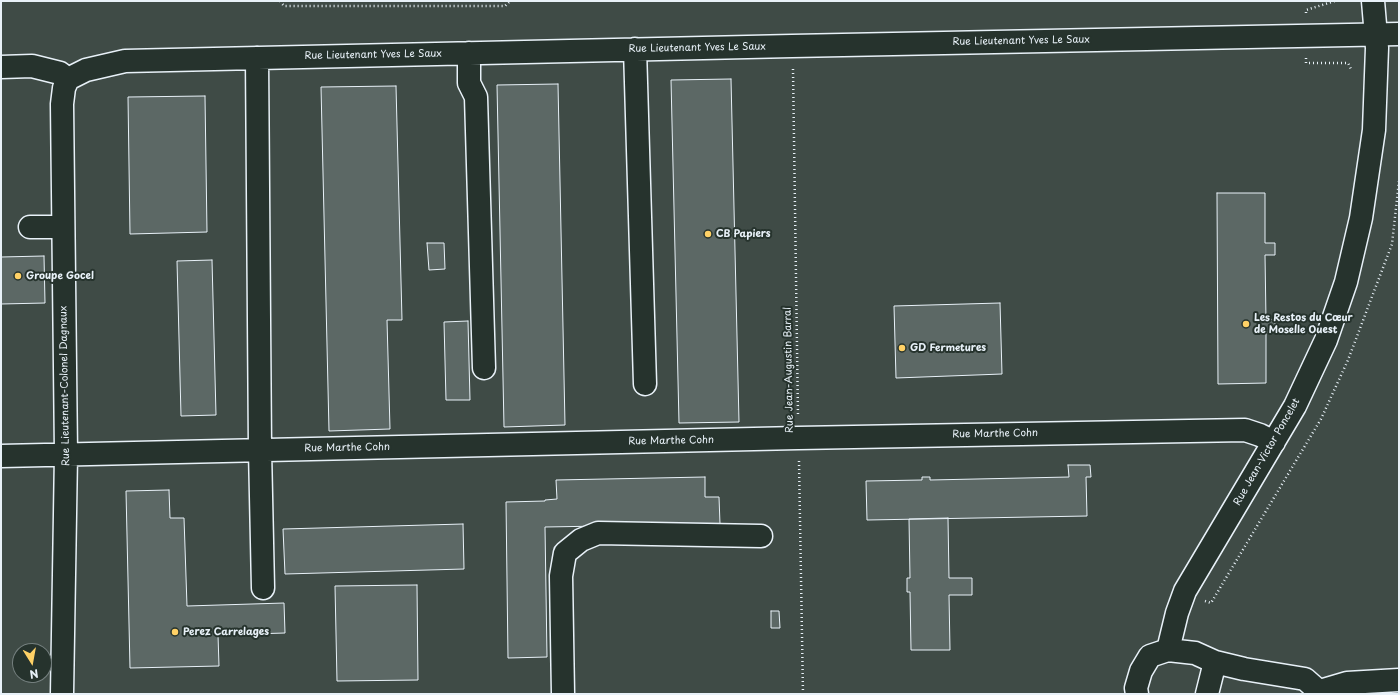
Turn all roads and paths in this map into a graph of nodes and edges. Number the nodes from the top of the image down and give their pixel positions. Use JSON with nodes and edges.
{"nodes":[{"id":1,"x":280,"y":1,"type":"edge"},
{"id":2,"x":510,"y":1,"type":"edge"},
{"id":3,"x":1373,"y":1,"type":"edge"},
{"id":4,"x":1377,"y":34,"type":"junction"},
{"id":5,"x":1399,"y":34,"type":"edge"},
{"id":6,"x":1306,"y":36,"type":"junction"},
{"id":7,"x":792,"y":46,"type":"junction"},
{"id":8,"x":635,"y":49,"type":"junction"},
{"id":9,"x":469,"y":53,"type":"junction"},
{"id":10,"x":257,"y":58,"type":"junction"},
{"id":11,"x":1,"y":62,"type":"edge"},
{"id":12,"x":1,"y":67,"type":"edge"},
{"id":13,"x":1377,"y":77,"type":"junction"},
{"id":14,"x":68,"y":79,"type":"junction"},
{"id":15,"x":30,"y":227,"type":"dead end"},
{"id":16,"x":63,"y":227,"type":"junction"},
{"id":17,"x":484,"y":368,"type":"dead end"},
{"id":18,"x":645,"y":384,"type":"dead end"},
{"id":19,"x":798,"y":438,"type":"junction"},
{"id":20,"x":1274,"y":442,"type":"junction"},
{"id":21,"x":260,"y":450,"type":"junction"},
{"id":22,"x":66,"y":454,"type":"junction"},
{"id":23,"x":1,"y":456,"type":"edge"},
{"id":24,"x":761,"y":536,"type":"dead end"},
{"id":25,"x":263,"y":588,"type":"dead end"},
{"id":26,"x":1168,"y":650,"type":"junction"},
{"id":27,"x":1215,"y":662,"type":"junction"},
{"id":28,"x":1399,"y":680,"type":"edge"},
{"id":29,"x":1321,"y":693,"type":"edge"},
{"id":30,"x":62,"y":694,"type":"edge"},
{"id":31,"x":563,"y":694,"type":"edge"},
{"id":32,"x":803,"y":694,"type":"edge"},
{"id":33,"x":1137,"y":694,"type":"edge"},
{"id":34,"x":1207,"y":694,"type":"edge"}],
"edges":[{"from":1,"to":2,"type":"path"},
{"from":3,"to":4,"type":"street","name":"Rue Jean-Victor Poncelet"},
{"from":4,"to":5,"type":"street","name":"Rue Lieutenant Yves Le Saux"},
{"from":4,"to":6,"type":"street","name":"Rue Lieutenant Yves Le Saux"},
{"from":4,"to":13,"type":"street","name":"Rue Jean-Victor Poncelet"},
{"from":6,"to":7,"type":"street","name":"Rue Lieutenant Yves Le Saux"},
{"from":6,"to":13,"type":"path"},
{"from":7,"to":8,"type":"street","name":"Rue Lieutenant Yves Le Saux"},
{"from":7,"to":19,"type":"path","name":"Rue Jean-Augustin Barral"},
{"from":8,"to":9,"type":"street","name":"Rue Lieutenant Yves Le Saux"},
{"from":8,"to":18,"type":"street"},
{"from":9,"to":10,"type":"street","name":"Rue Lieutenant Yves Le Saux"},
{"from":9,"to":17,"type":"street"},
{"from":10,"to":14,"type":"street","name":"Rue Lieutenant Yves Le Saux"},
{"from":10,"to":21,"type":"street"},
{"from":11,"to":12,"type":"street"},
{"from":12,"to":14,"type":"street"},
{"from":13,"to":20,"type":"street","name":"Rue Jean-Victor Poncelet"},
{"from":14,"to":16,"type":"street","name":"Rue Lieutenant-Colonel Dagnaux"},
{"from":15,"to":16,"type":"street"},
{"from":16,"to":22,"type":"street","name":"Rue Lieutenant-Colonel Dagnaux"},
{"from":19,"to":20,"type":"street","name":"Rue Marthe Cohn"},
{"from":19,"to":21,"type":"street","name":"Rue Marthe Cohn"},
{"from":19,"to":32,"type":"path","name":"Rue Jean-Augustin Barral"},
{"from":20,"to":26,"type":"street","name":"Rue Jean-Victor Poncelet"},
{"from":21,"to":22,"type":"street","name":"Rue Marthe Cohn"},
{"from":21,"to":25,"type":"street"},
{"from":22,"to":23,"type":"street","name":"Rue Marthe Cohn"},
{"from":22,"to":30,"type":"street","name":"Rue Lieutenant-Colonel Dagnaux"},
{"from":24,"to":31,"type":"street"},
{"from":26,"to":27,"type":"street"},
{"from":26,"to":33,"type":"street"},
{"from":27,"to":29,"type":"street"},
{"from":27,"to":34,"type":"street"},
{"from":28,"to":29,"type":"street"}]}
